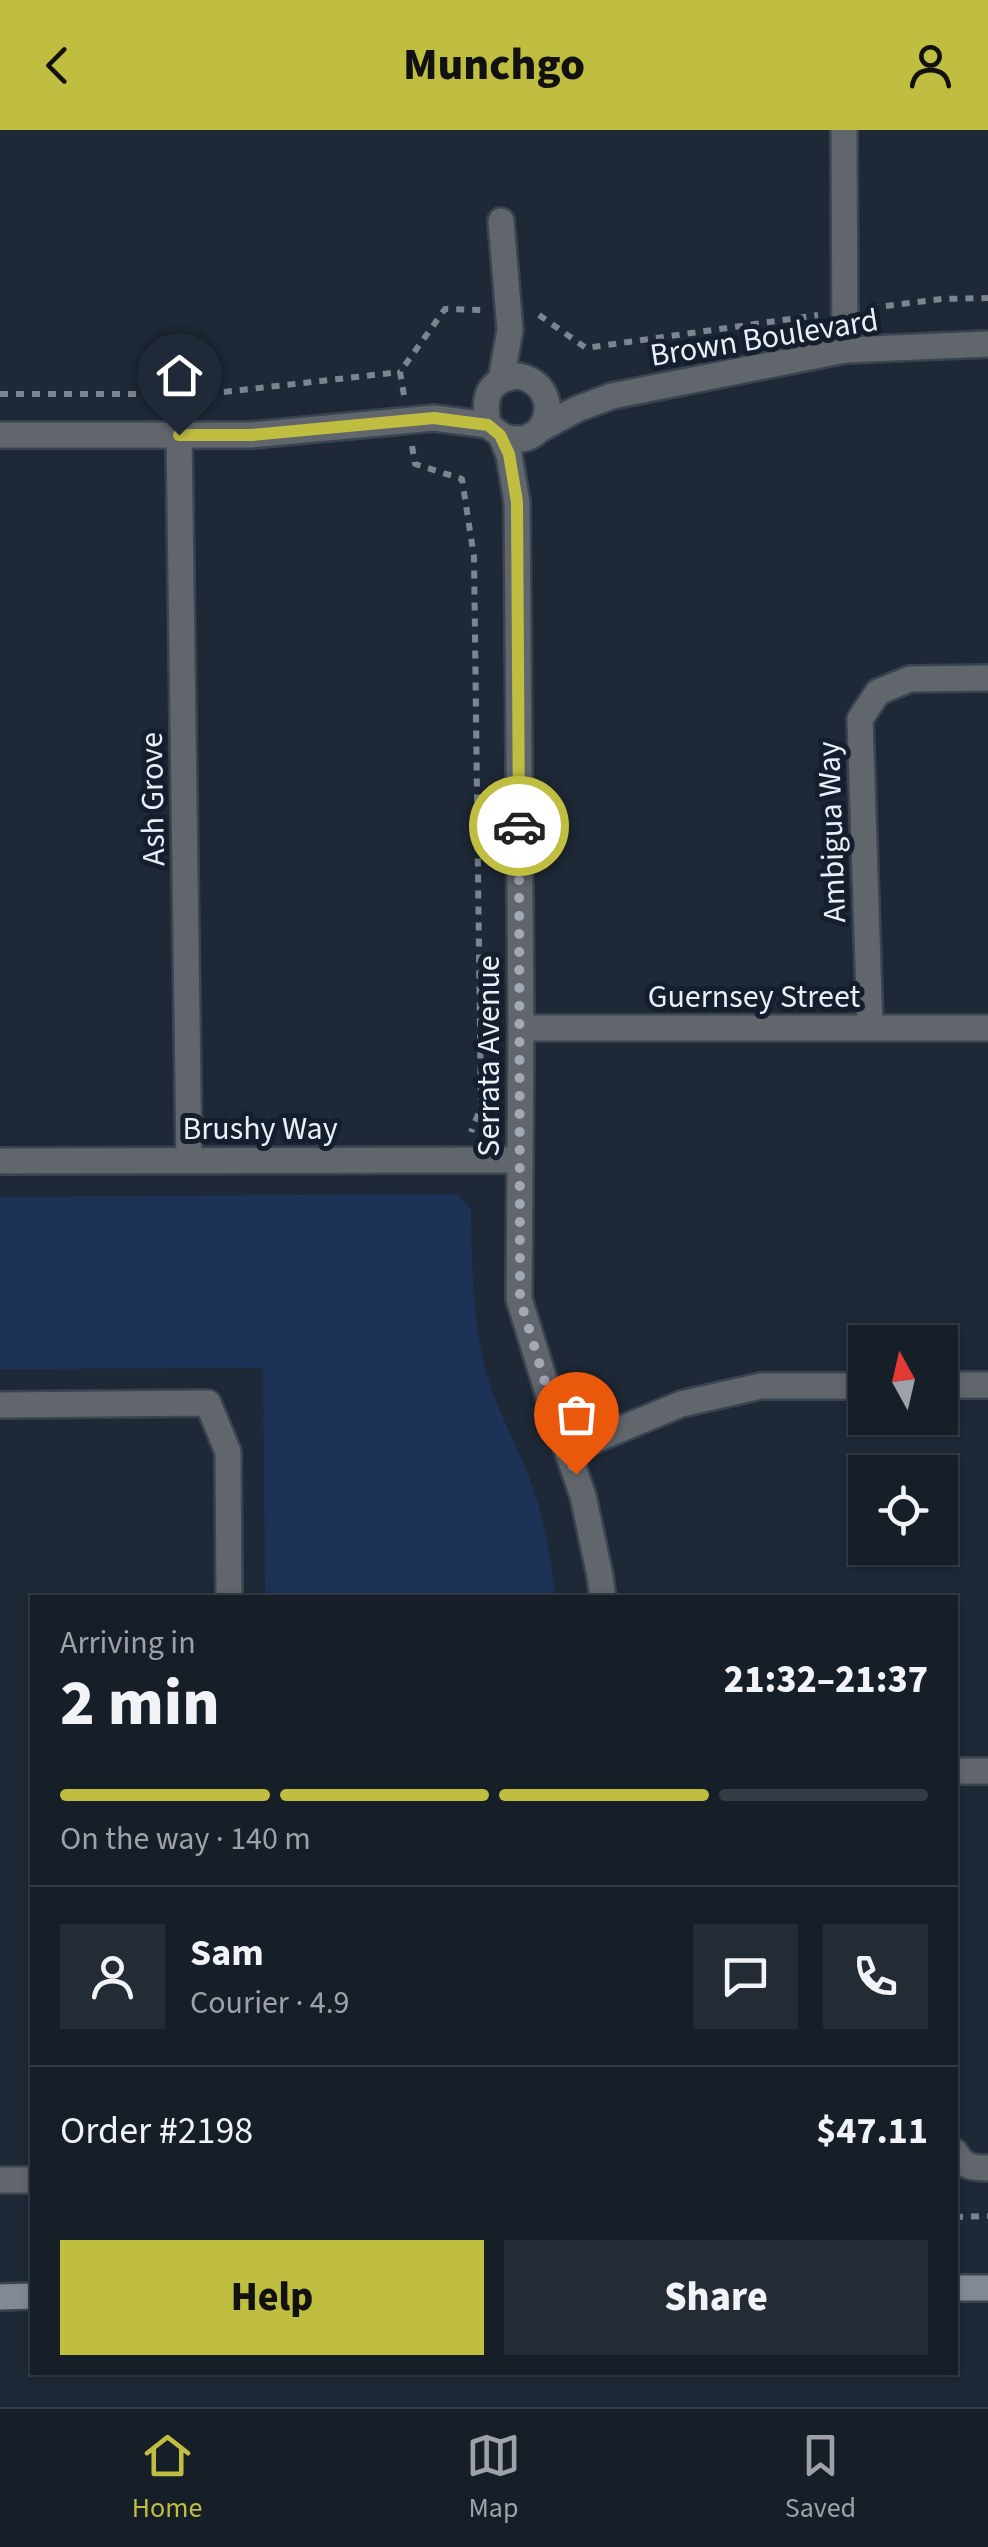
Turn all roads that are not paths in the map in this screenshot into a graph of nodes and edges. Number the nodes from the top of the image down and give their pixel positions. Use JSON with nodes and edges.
{"nodes":[{"id":1,"x":844,"y":130,"type":"edge"},
{"id":2,"x":501,"y":221,"type":"dead end"},
{"id":3,"x":509,"y":320,"type":"junction"},
{"id":4,"x":988,"y":344,"type":"edge"},
{"id":5,"x":845,"y":350,"type":"junction"},
{"id":6,"x":535,"y":384,"type":"junction"},
{"id":7,"x":495,"y":386,"type":"junction"},
{"id":8,"x":612,"y":396,"type":"junction"},
{"id":9,"x":421,"y":419,"type":"junction"},
{"id":10,"x":494,"y":430,"type":"junction"},
{"id":11,"x":536,"y":432,"type":"junction"},
{"id":12,"x":0,"y":435,"type":"edge"},
{"id":13,"x":179,"y":435,"type":"junction"},
{"id":14,"x":517,"y":502,"type":"junction"},
{"id":15,"x":988,"y":678,"type":"edge"},
{"id":16,"x":520,"y":1028,"type":"junction"},
{"id":17,"x":870,"y":1028,"type":"junction"},
{"id":18,"x":988,"y":1028,"type":"edge"},
{"id":19,"x":520,"y":1160,"type":"junction"},
{"id":20,"x":0,"y":1161,"type":"edge"},
{"id":21,"x":190,"y":1161,"type":"junction"},
{"id":22,"x":958,"y":1385,"type":"edge"},
{"id":23,"x":988,"y":1385,"type":"edge"},
{"id":24,"x":848,"y":1386,"type":"edge"},
{"id":25,"x":0,"y":1405,"type":"edge"},
{"id":26,"x":568,"y":1451,"type":"junction"},
{"id":27,"x":230,"y":1595,"type":"edge"},
{"id":28,"x":603,"y":1595,"type":"edge"},
{"id":29,"x":988,"y":1771,"type":"edge"},
{"id":30,"x":958,"y":1772,"type":"edge"},
{"id":31,"x":958,"y":2158,"type":"edge"},
{"id":32,"x":988,"y":2168,"type":"edge"},
{"id":33,"x":0,"y":2180,"type":"edge"},
{"id":34,"x":30,"y":2180,"type":"edge"},
{"id":35,"x":958,"y":2288,"type":"edge"},
{"id":36,"x":988,"y":2288,"type":"edge"},
{"id":37,"x":30,"y":2296,"type":"edge"},
{"id":38,"x":0,"y":2297,"type":"edge"}],
"edges":[{"from":1,"to":5,"type":"street"},
{"from":2,"to":3,"type":"street"},
{"from":3,"to":6,"type":"street"},
{"from":3,"to":7,"type":"street"},
{"from":4,"to":5,"type":"street","name":"Brown Boulevard"},
{"from":5,"to":8,"type":"street","name":"Brown Boulevard"},
{"from":6,"to":7,"type":"street"},
{"from":6,"to":8,"type":"street","name":"Brown Boulevard"},
{"from":6,"to":11,"type":"street"},
{"from":7,"to":9,"type":"street"},
{"from":7,"to":10,"type":"street"},
{"from":8,"to":11,"type":"street","name":"Brown Boulevard"},
{"from":9,"to":10,"type":"street"},
{"from":9,"to":13,"type":"street"},
{"from":10,"to":11,"type":"street"},
{"from":10,"to":14,"type":"street","name":"Serrata Avenue"},
{"from":11,"to":14,"type":"street","name":"Serrata Avenue"},
{"from":12,"to":13,"type":"street"},
{"from":13,"to":21,"type":"street","name":"Ash Grove"},
{"from":14,"to":16,"type":"street","name":"Serrata Avenue"},
{"from":15,"to":17,"type":"street","name":"Ambigua Way"},
{"from":16,"to":17,"type":"street","name":"Guernsey Street"},
{"from":16,"to":19,"type":"street","name":"Serrata Avenue"},
{"from":17,"to":18,"type":"street","name":"Guernsey Street"},
{"from":19,"to":21,"type":"street","name":"Brushy Way"},
{"from":19,"to":26,"type":"street","name":"Serrata Avenue"},
{"from":20,"to":21,"type":"street","name":"Brushy Way"},
{"from":22,"to":23,"type":"street"},
{"from":24,"to":26,"type":"street"},
{"from":25,"to":27,"type":"street"},
{"from":26,"to":28,"type":"street","name":"Serrata Avenue"},
{"from":29,"to":30,"type":"street"},
{"from":31,"to":32,"type":"street"},
{"from":33,"to":34,"type":"street"},
{"from":35,"to":36,"type":"main road"},
{"from":37,"to":38,"type":"main road"}]}
